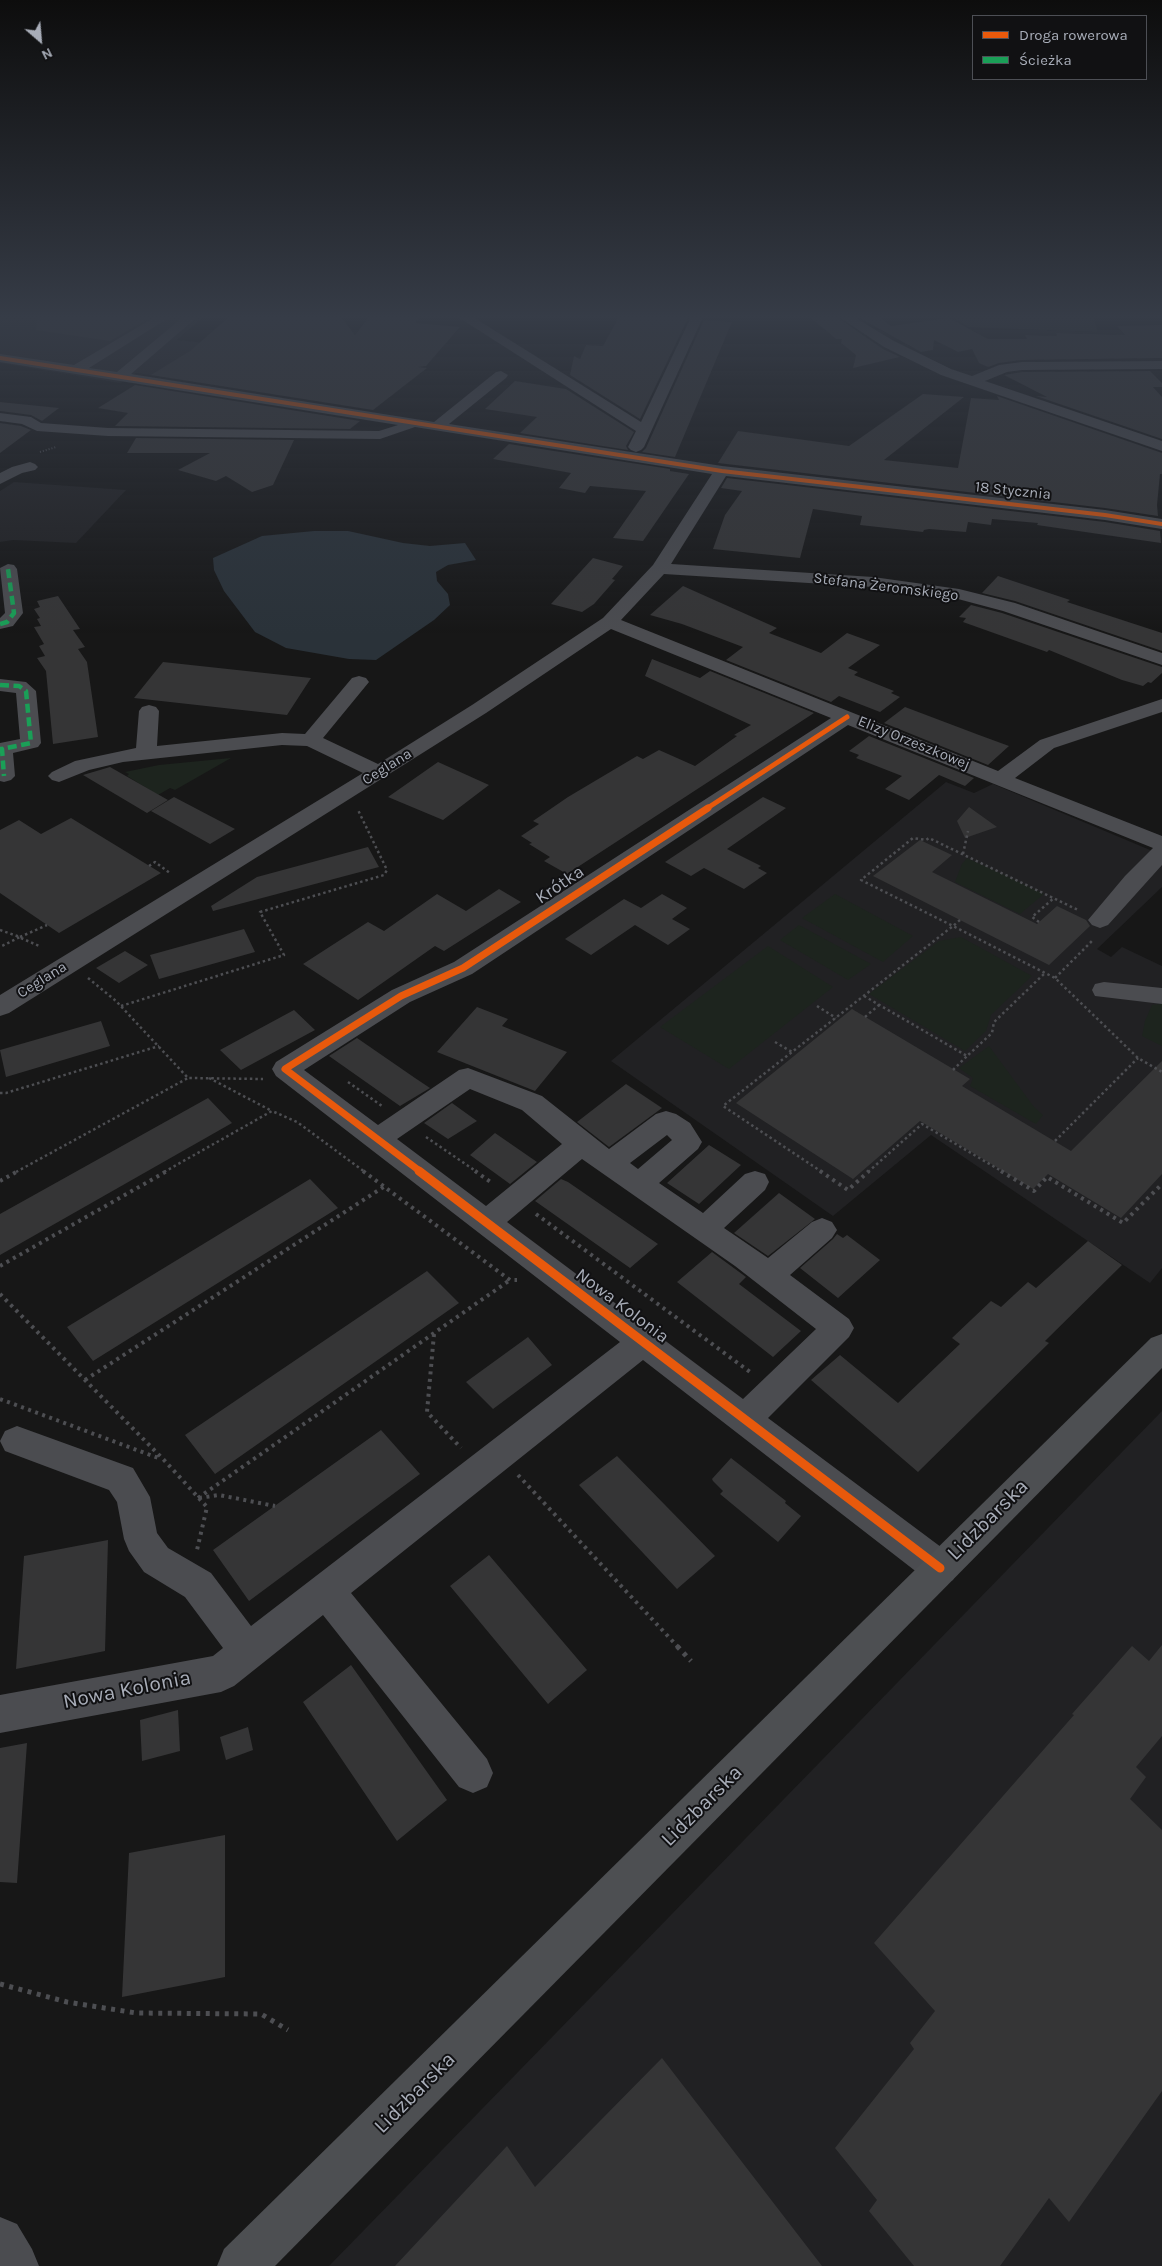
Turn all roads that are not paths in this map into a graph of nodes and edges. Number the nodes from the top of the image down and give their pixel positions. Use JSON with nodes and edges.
{"nodes":[{"id":1,"x":30,"y":423,"type":"edge"},
{"id":2,"x":420,"y":423,"type":"joint"},
{"id":3,"x":442,"y":423,"type":"edge"},
{"id":4,"x":632,"y":423,"type":"edge"},
{"id":5,"x":647,"y":423,"type":"edge"},
{"id":6,"x":1093,"y":423,"type":"edge"},
{"id":7,"x":438,"y":426,"type":"junction"},
{"id":8,"x":644,"y":430,"type":"junction"},
{"id":9,"x":1162,"y":446,"type":"edge"},
{"id":10,"x":630,"y":457,"type":"junction"},
{"id":11,"x":30,"y":467,"type":"dead end"},
{"id":12,"x":722,"y":471,"type":"junction"},
{"id":13,"x":0,"y":479,"type":"edge"},
{"id":14,"x":1162,"y":524,"type":"edge"},
{"id":15,"x":660,"y":568,"type":"junction"},
{"id":16,"x":8,"y":569,"type":"dead end"},
{"id":17,"x":609,"y":622,"type":"junction"},
{"id":18,"x":0,"y":624,"type":"edge"},
{"id":19,"x":1162,"y":660,"type":"edge"},
{"id":20,"x":359,"y":682,"type":"dead end"},
{"id":21,"x":0,"y":685,"type":"edge"},
{"id":22,"x":1162,"y":705,"type":"edge"},
{"id":23,"x":149,"y":711,"type":"dead end"},
{"id":24,"x":847,"y":716,"type":"junction"},
{"id":25,"x":311,"y":740,"type":"junction"},
{"id":26,"x":1,"y":749,"type":"edge"},
{"id":27,"x":146,"y":753,"type":"junction"},
{"id":28,"x":379,"y":772,"type":"junction"},
{"id":29,"x":4,"y":776,"type":"dead end"},
{"id":30,"x":59,"y":776,"type":"dead end"},
{"id":31,"x":1001,"y":778,"type":"junction"},
{"id":32,"x":1162,"y":844,"type":"edge"},
{"id":33,"x":1162,"y":852,"type":"edge"},
{"id":34,"x":1100,"y":920,"type":"road end"},
{"id":35,"x":1104,"y":990,"type":"dead end"},
{"id":36,"x":1162,"y":996,"type":"edge"},
{"id":37,"x":0,"y":1007,"type":"edge"},
{"id":38,"x":297,"y":1062,"type":"joint"},
{"id":39,"x":377,"y":1139,"type":"junction"},
{"id":40,"x":581,"y":1144,"type":"junction"},
{"id":41,"x":610,"y":1164,"type":"junction"},
{"id":42,"x":755,"y":1182,"type":"dead end"},
{"id":43,"x":639,"y":1184,"type":"junction"},
{"id":44,"x":486,"y":1222,"type":"junction"},
{"id":45,"x":704,"y":1229,"type":"junction"},
{"id":46,"x":822,"y":1230,"type":"dead end"},
{"id":47,"x":769,"y":1275,"type":"junction"},
{"id":48,"x":644,"y":1341,"type":"junction"},
{"id":49,"x":1162,"y":1347,"type":"edge"},
{"id":50,"x":745,"y":1418,"type":"junction"},
{"id":51,"x":18,"y":1441,"type":"dead end"},
{"id":52,"x":940,"y":1568,"type":"junction"},
{"id":53,"x":326,"y":1591,"type":"junction"},
{"id":54,"x":248,"y":1652,"type":"junction"},
{"id":55,"x":0,"y":1714,"type":"edge"},
{"id":56,"x":473,"y":1773,"type":"dead end"},
{"id":57,"x":0,"y":2241,"type":"edge"},
{"id":58,"x":14,"y":2266,"type":"edge"},
{"id":59,"x":241,"y":2266,"type":"edge"}],
"edges":[{"from":1,"to":2,"type":"street"},
{"from":2,"to":7,"type":"street","name":"18 Stycznia"},
{"from":3,"to":7,"type":"street"},
{"from":4,"to":8,"type":"street"},
{"from":5,"to":8,"type":"street"},
{"from":6,"to":9,"type":"street"},
{"from":7,"to":10,"type":"street","name":"18 Stycznia"},
{"from":8,"to":10,"type":"street"},
{"from":10,"to":12,"type":"street","name":"18 Stycznia"},
{"from":11,"to":13,"type":"street"},
{"from":12,"to":14,"type":"street","name":"18 Stycznia"},
{"from":12,"to":15,"type":"street","name":"Ceglana"},
{"from":15,"to":17,"type":"street","name":"Ceglana"},
{"from":15,"to":19,"type":"street","name":"Stefana Żeromskiego"},
{"from":16,"to":18,"type":"street"},
{"from":17,"to":24,"type":"street","name":"Elizy Orzeszkowej"},
{"from":17,"to":28,"type":"street","name":"Ceglana"},
{"from":20,"to":25,"type":"street"},
{"from":21,"to":26,"type":"street"},
{"from":22,"to":31,"type":"street"},
{"from":23,"to":27,"type":"street"},
{"from":24,"to":31,"type":"street","name":"Elizy Orzeszkowej"},
{"from":24,"to":38,"type":"street","name":"Krótka"},
{"from":25,"to":27,"type":"street"},
{"from":25,"to":28,"type":"street"},
{"from":26,"to":29,"type":"street"},
{"from":27,"to":30,"type":"street"},
{"from":28,"to":37,"type":"street","name":"Ceglana"},
{"from":31,"to":32,"type":"street","name":"Elizy Orzeszkowej"},
{"from":33,"to":34,"type":"street"},
{"from":35,"to":36,"type":"street"},
{"from":38,"to":39,"type":"street","name":"Nowa Kolonia"},
{"from":39,"to":40,"type":"street"},
{"from":39,"to":44,"type":"street","name":"Nowa Kolonia"},
{"from":40,"to":41,"type":"street"},
{"from":40,"to":44,"type":"street"},
{"from":41,"to":43,"type":"street"},
{"from":41,"to":43,"type":"street"},
{"from":42,"to":45,"type":"street"},
{"from":43,"to":45,"type":"street"},
{"from":44,"to":48,"type":"street","name":"Nowa Kolonia"},
{"from":45,"to":47,"type":"street"},
{"from":46,"to":47,"type":"street"},
{"from":47,"to":50,"type":"street"},
{"from":48,"to":50,"type":"street","name":"Nowa Kolonia"},
{"from":48,"to":53,"type":"street","name":"Nowa Kolonia"},
{"from":49,"to":52,"type":"main road","name":"Lidzbarska"},
{"from":50,"to":52,"type":"street","name":"Nowa Kolonia"},
{"from":51,"to":54,"type":"street"},
{"from":52,"to":59,"type":"main road","name":"Lidzbarska"},
{"from":53,"to":54,"type":"street","name":"Nowa Kolonia"},
{"from":53,"to":56,"type":"street"},
{"from":54,"to":55,"type":"street","name":"Nowa Kolonia"},
{"from":57,"to":58,"type":"street"}]}
